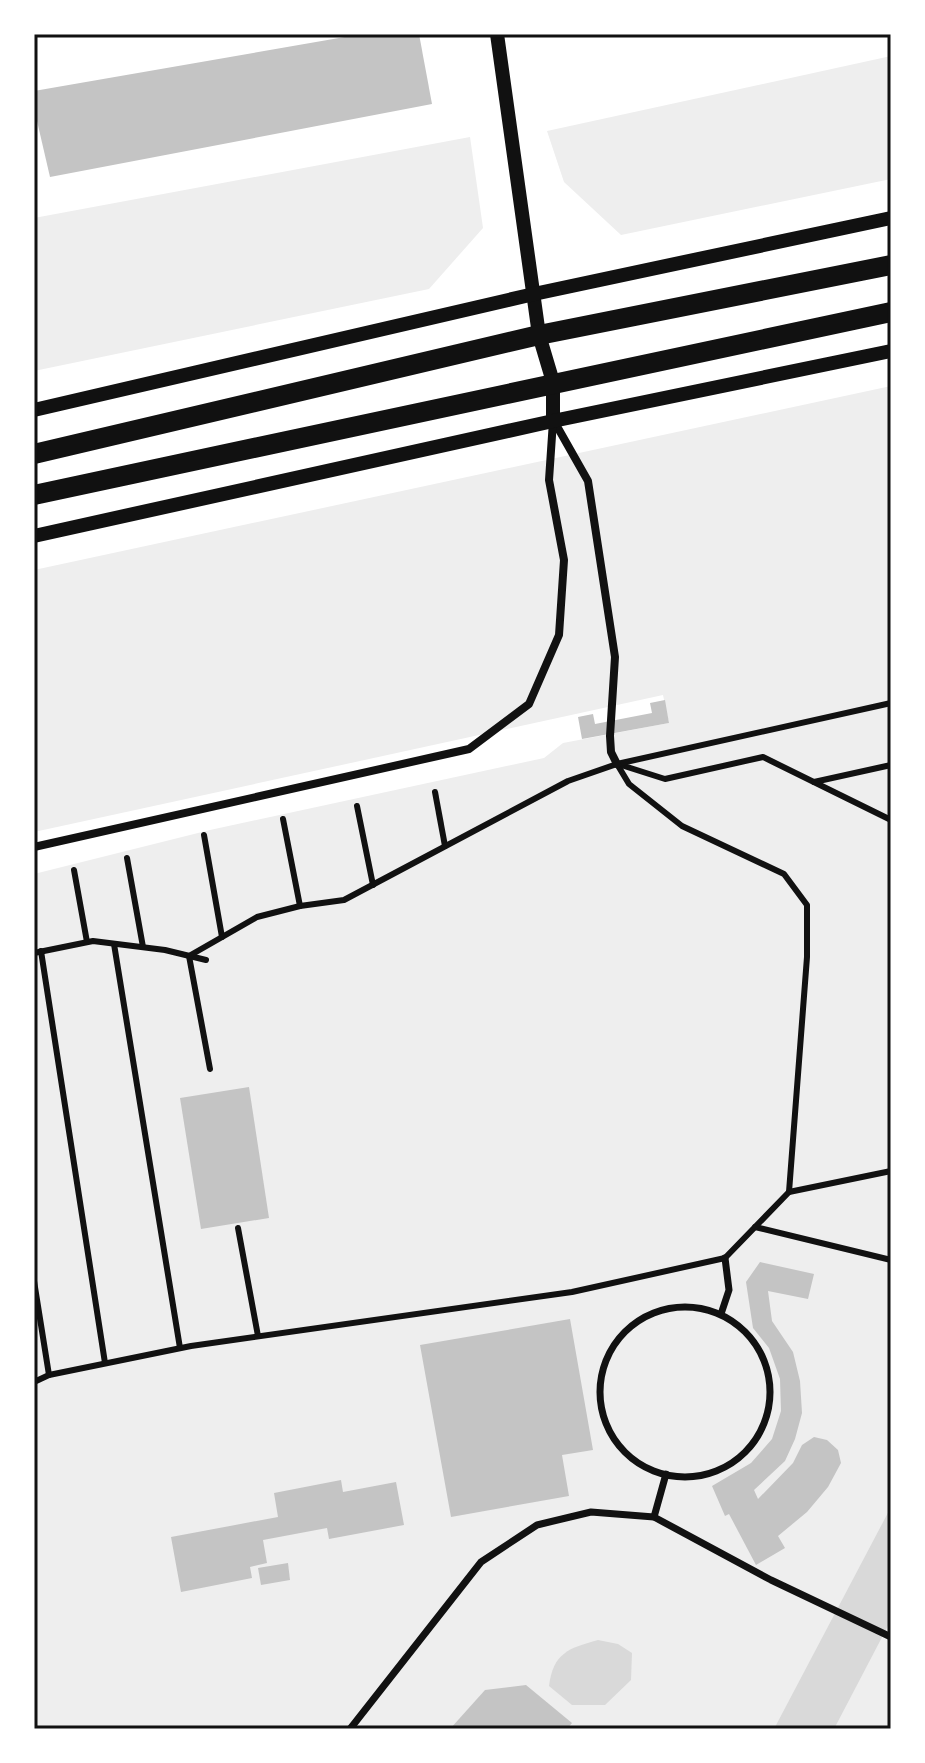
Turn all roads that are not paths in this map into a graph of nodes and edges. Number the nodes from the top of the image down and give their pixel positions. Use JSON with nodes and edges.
{"nodes":[{"id":1,"x":497,"y":34,"type":"edge"},
{"id":2,"x":891,"y":218,"type":"edge"},
{"id":3,"x":891,"y":265,"type":"edge"},
{"id":4,"x":534,"y":294,"type":"junction"},
{"id":5,"x":891,"y":312,"type":"edge"},
{"id":6,"x":539,"y":335,"type":"junction"},
{"id":7,"x":891,"y":351,"type":"edge"},
{"id":8,"x":553,"y":382,"type":"junction"},
{"id":9,"x":34,"y":410,"type":"edge"},
{"id":10,"x":553,"y":421,"type":"junction"},
{"id":11,"x":34,"y":454,"type":"edge"},
{"id":12,"x":34,"y":495,"type":"edge"},
{"id":13,"x":34,"y":536,"type":"edge"},
{"id":14,"x":891,"y":703,"type":"edge"},
{"id":15,"x":617,"y":764,"type":"junction"},
{"id":16,"x":891,"y":765,"type":"edge"},
{"id":17,"x":814,"y":782,"type":"junction"},
{"id":18,"x":435,"y":792,"type":"dead end"},
{"id":19,"x":357,"y":806,"type":"dead end"},
{"id":20,"x":283,"y":819,"type":"dead end"},
{"id":21,"x":891,"y":820,"type":"edge"},
{"id":22,"x":204,"y":835,"type":"dead end"},
{"id":23,"x":445,"y":846,"type":"junction"},
{"id":24,"x":34,"y":847,"type":"edge"},
{"id":25,"x":127,"y":858,"type":"dead end"},
{"id":26,"x":74,"y":870,"type":"dead end"},
{"id":27,"x":373,"y":885,"type":"junction"},
{"id":28,"x":300,"y":906,"type":"junction"},
{"id":29,"x":222,"y":937,"type":"junction"},
{"id":30,"x":87,"y":942,"type":"junction"},
{"id":31,"x":114,"y":944,"type":"junction"},
{"id":32,"x":143,"y":947,"type":"junction"},
{"id":33,"x":38,"y":952,"type":"edge"},
{"id":34,"x":189,"y":956,"type":"junction"},
{"id":35,"x":206,"y":960,"type":"dead end"},
{"id":36,"x":210,"y":1069,"type":"dead end"},
{"id":37,"x":891,"y":1171,"type":"edge"},
{"id":38,"x":789,"y":1192,"type":"junction"},
{"id":39,"x":755,"y":1227,"type":"junction"},
{"id":40,"x":238,"y":1228,"type":"dead end"},
{"id":41,"x":725,"y":1258,"type":"junction"},
{"id":42,"x":891,"y":1260,"type":"edge"},
{"id":43,"x":34,"y":1281,"type":"edge"},
{"id":44,"x":721,"y":1314,"type":"junction"},
{"id":45,"x":258,"y":1336,"type":"junction"},
{"id":46,"x":180,"y":1348,"type":"junction"},
{"id":47,"x":105,"y":1363,"type":"junction"},
{"id":48,"x":49,"y":1375,"type":"junction"},
{"id":49,"x":34,"y":1382,"type":"edge"},
{"id":50,"x":666,"y":1474,"type":"junction"},
{"id":51,"x":654,"y":1517,"type":"junction"},
{"id":52,"x":891,"y":1637,"type":"edge"},
{"id":53,"x":350,"y":1729,"type":"edge"}],
"edges":[{"from":1,"to":4,"type":"street"},
{"from":2,"to":4,"type":"street"},
{"from":3,"to":6,"type":"main road"},
{"from":4,"to":6,"type":"street"},
{"from":4,"to":9,"type":"street"},
{"from":5,"to":8,"type":"main road"},
{"from":6,"to":8,"type":"street"},
{"from":6,"to":11,"type":"main road"},
{"from":7,"to":10,"type":"street"},
{"from":8,"to":10,"type":"street"},
{"from":8,"to":12,"type":"main road"},
{"from":10,"to":13,"type":"street"},
{"from":10,"to":15,"type":"street"},
{"from":10,"to":24,"type":"street"},
{"from":14,"to":15,"type":"lane"},
{"from":15,"to":17,"type":"lane"},
{"from":15,"to":23,"type":"lane"},
{"from":15,"to":38,"type":"lane"},
{"from":16,"to":17,"type":"lane"},
{"from":17,"to":21,"type":"lane"},
{"from":18,"to":23,"type":"lane"},
{"from":19,"to":27,"type":"lane"},
{"from":20,"to":28,"type":"lane"},
{"from":22,"to":29,"type":"lane"},
{"from":23,"to":27,"type":"lane"},
{"from":25,"to":32,"type":"lane"},
{"from":26,"to":30,"type":"lane"},
{"from":27,"to":28,"type":"lane"},
{"from":28,"to":29,"type":"lane"},
{"from":29,"to":34,"type":"lane"},
{"from":30,"to":31,"type":"lane"},
{"from":30,"to":33,"type":"lane"},
{"from":31,"to":32,"type":"lane"},
{"from":31,"to":46,"type":"lane"},
{"from":32,"to":34,"type":"lane"},
{"from":33,"to":47,"type":"lane"},
{"from":34,"to":35,"type":"lane"},
{"from":34,"to":36,"type":"lane"},
{"from":37,"to":38,"type":"lane"},
{"from":38,"to":39,"type":"lane"},
{"from":39,"to":41,"type":"lane"},
{"from":39,"to":42,"type":"lane"},
{"from":40,"to":45,"type":"lane"},
{"from":41,"to":44,"type":"street"},
{"from":41,"to":45,"type":"lane"},
{"from":43,"to":48,"type":"lane"},
{"from":44,"to":50,"type":"street"},
{"from":44,"to":50,"type":"street"},
{"from":45,"to":46,"type":"lane"},
{"from":46,"to":47,"type":"lane"},
{"from":47,"to":48,"type":"lane"},
{"from":48,"to":49,"type":"lane"},
{"from":50,"to":51,"type":"street"},
{"from":51,"to":52,"type":"street"},
{"from":51,"to":53,"type":"street"}]}
